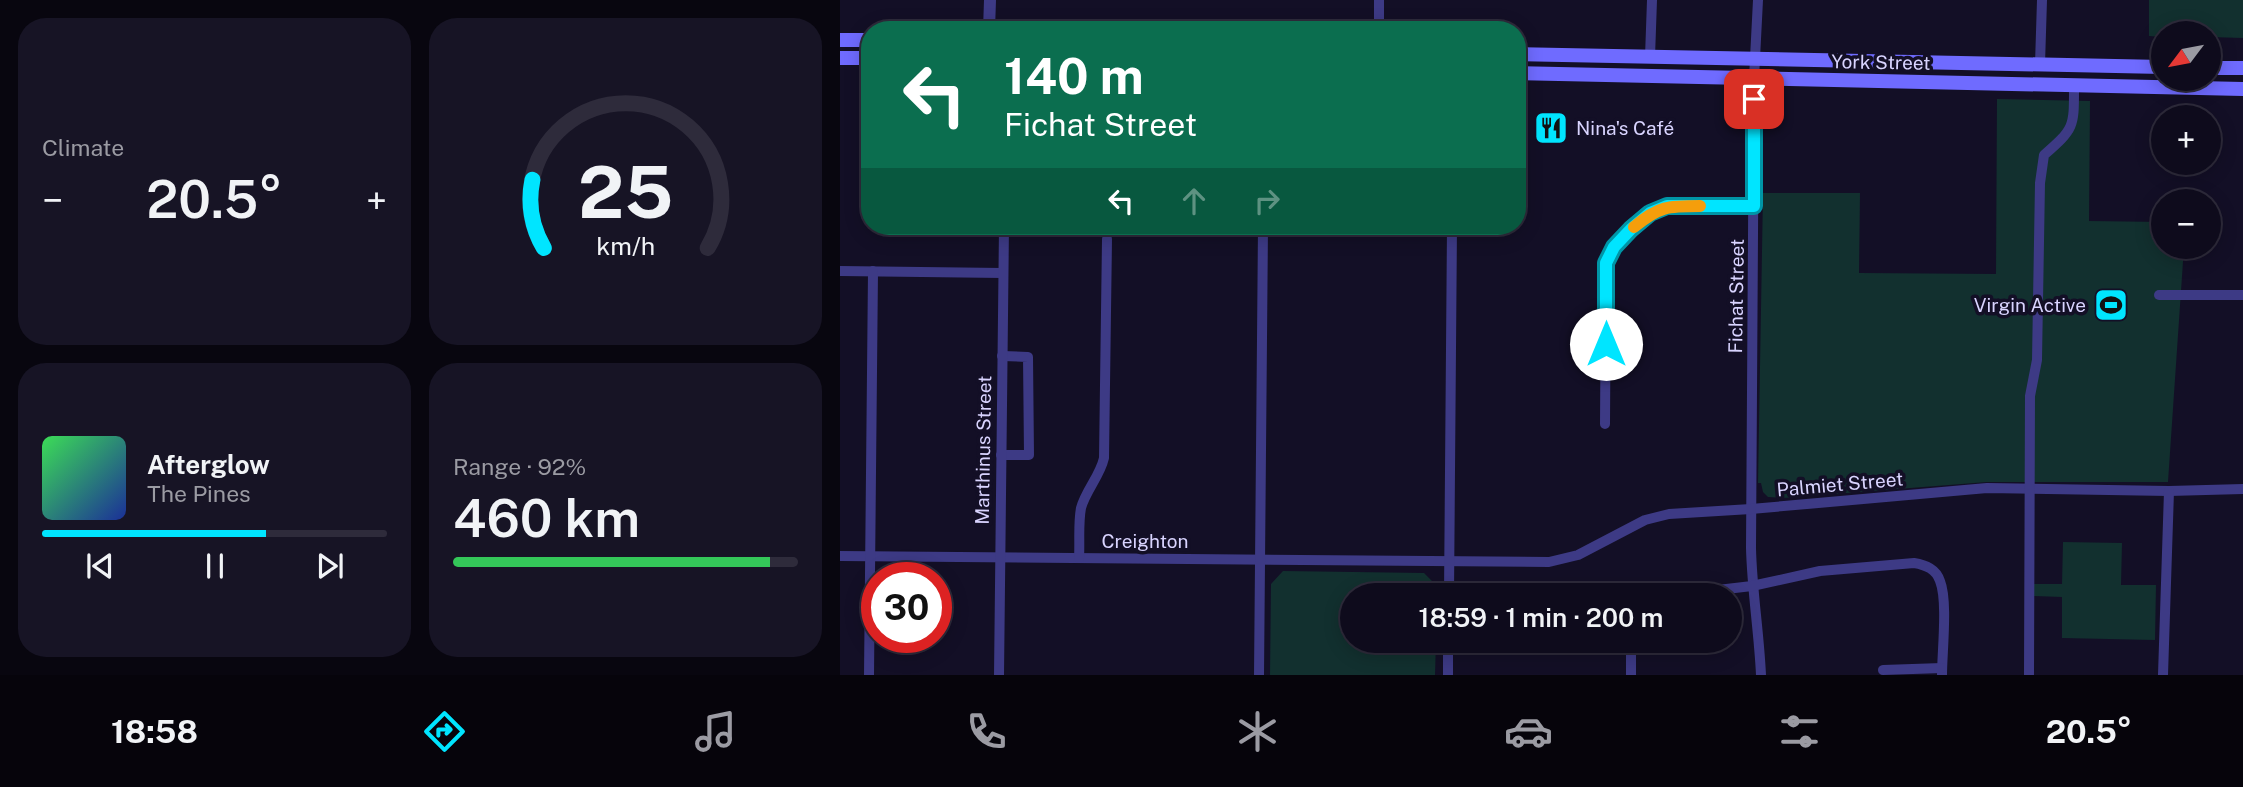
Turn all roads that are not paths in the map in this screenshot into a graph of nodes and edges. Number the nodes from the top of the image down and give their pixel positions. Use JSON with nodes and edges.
{"nodes":[{"id":1,"x":990,"y":0,"type":"edge"},
{"id":2,"x":1379,"y":0,"type":"edge"},
{"id":3,"x":1652,"y":0,"type":"edge"},
{"id":4,"x":1758,"y":0,"type":"edge"},
{"id":5,"x":2042,"y":0,"type":"edge"},
{"id":6,"x":989,"y":21,"type":"edge"},
{"id":7,"x":1379,"y":21,"type":"edge"},
{"id":8,"x":840,"y":40,"type":"edge"},
{"id":9,"x":861,"y":40,"type":"edge"},
{"id":10,"x":1526,"y":54,"type":"edge"},
{"id":11,"x":1650,"y":57,"type":"junction"},
{"id":12,"x":840,"y":58,"type":"edge"},
{"id":13,"x":861,"y":58,"type":"edge"},
{"id":14,"x":1755,"y":59,"type":"junction"},
{"id":15,"x":2040,"y":64,"type":"junction"},
{"id":16,"x":2151,"y":67,"type":"edge"},
{"id":17,"x":2221,"y":68,"type":"edge"},
{"id":18,"x":2243,"y":68,"type":"edge"},
{"id":19,"x":1526,"y":73,"type":"edge"},
{"id":20,"x":1754,"y":78,"type":"junction"},
{"id":21,"x":2074,"y":85,"type":"junction"},
{"id":22,"x":2243,"y":89,"type":"edge"},
{"id":23,"x":1754,"y":206,"type":"junction"},
{"id":24,"x":1003,"y":235,"type":"edge"},
{"id":25,"x":1263,"y":235,"type":"edge"},
{"id":26,"x":1452,"y":235,"type":"edge"},
{"id":27,"x":1107,"y":239,"type":"dead end"},
{"id":28,"x":840,"y":271,"type":"edge"},
{"id":29,"x":873,"y":271,"type":"junction"},
{"id":30,"x":1003,"y":273,"type":"junction"},
{"id":31,"x":2159,"y":295,"type":"dead end"},
{"id":32,"x":2243,"y":295,"type":"edge"},
{"id":33,"x":1002,"y":356,"type":"junction"},
{"id":34,"x":1605,"y":424,"type":"dead end"},
{"id":35,"x":1001,"y":454,"type":"junction"},
{"id":36,"x":2028,"y":488,"type":"junction"},
{"id":37,"x":2243,"y":489,"type":"edge"},
{"id":38,"x":2169,"y":491,"type":"junction"},
{"id":39,"x":1751,"y":509,"type":"junction"},
{"id":40,"x":840,"y":556,"type":"edge"},
{"id":41,"x":870,"y":557,"type":"junction"},
{"id":42,"x":1000,"y":558,"type":"junction"},
{"id":43,"x":1079,"y":558,"type":"junction"},
{"id":44,"x":1260,"y":559,"type":"junction"},
{"id":45,"x":1449,"y":561,"type":"junction"},
{"id":46,"x":1449,"y":583,"type":"edge"},
{"id":47,"x":1752,"y":586,"type":"junction"},
{"id":48,"x":1742,"y":587,"type":"edge"},
{"id":49,"x":1448,"y":653,"type":"edge"},
{"id":50,"x":1630,"y":653,"type":"edge"},
{"id":51,"x":1883,"y":670,"type":"dead end"},
{"id":52,"x":1942,"y":671,"type":"edge"},
{"id":53,"x":869,"y":675,"type":"edge"},
{"id":54,"x":999,"y":675,"type":"edge"},
{"id":55,"x":1259,"y":675,"type":"edge"},
{"id":56,"x":1448,"y":675,"type":"edge"},
{"id":57,"x":1631,"y":675,"type":"edge"},
{"id":58,"x":1761,"y":675,"type":"edge"},
{"id":59,"x":2029,"y":675,"type":"edge"},
{"id":60,"x":2163,"y":675,"type":"edge"}],
"edges":[{"from":1,"to":6,"type":"street"},
{"from":2,"to":7,"type":"street"},
{"from":3,"to":11,"type":"street"},
{"from":4,"to":14,"type":"street","name":"Fichat Street"},
{"from":5,"to":15,"type":"street"},
{"from":8,"to":9,"type":"main road"},
{"from":10,"to":11,"type":"main road","name":"York Street"},
{"from":11,"to":14,"type":"main road","name":"York Street"},
{"from":12,"to":13,"type":"main road"},
{"from":14,"to":15,"type":"main road","name":"York Street"},
{"from":14,"to":20,"type":"street","name":"Fichat Street"},
{"from":15,"to":16,"type":"main road","name":"York Street"},
{"from":17,"to":18,"type":"main road"},
{"from":19,"to":20,"type":"main road","name":"York Street"},
{"from":20,"to":21,"type":"main road","name":"York Street"},
{"from":20,"to":23,"type":"street","name":"Fichat Street"},
{"from":21,"to":22,"type":"main road","name":"York Street"},
{"from":21,"to":36,"type":"street"},
{"from":23,"to":34,"type":"street"},
{"from":23,"to":39,"type":"street","name":"Fichat Street"},
{"from":24,"to":30,"type":"street","name":"Marthinus Street"},
{"from":25,"to":44,"type":"street"},
{"from":26,"to":45,"type":"street"},
{"from":27,"to":43,"type":"street"},
{"from":28,"to":29,"type":"street"},
{"from":29,"to":30,"type":"street"},
{"from":29,"to":41,"type":"street"},
{"from":30,"to":33,"type":"street","name":"Marthinus Street"},
{"from":31,"to":32,"type":"street"},
{"from":33,"to":35,"type":"street","name":"Marthinus Street"},
{"from":33,"to":35,"type":"street"},
{"from":35,"to":42,"type":"street","name":"Marthinus Street"},
{"from":36,"to":38,"type":"street","name":"Palmiet Street"},
{"from":36,"to":39,"type":"street","name":"Palmiet Street"},
{"from":36,"to":59,"type":"street"},
{"from":37,"to":38,"type":"street","name":"Palmiet Street"},
{"from":38,"to":60,"type":"street"},
{"from":39,"to":45,"type":"street","name":"Palmiet Street"},
{"from":39,"to":47,"type":"street","name":"Fichat Street"},
{"from":40,"to":41,"type":"street","name":"Creighton"},
{"from":41,"to":42,"type":"street","name":"Creighton"},
{"from":41,"to":53,"type":"street"},
{"from":42,"to":43,"type":"street","name":"Creighton"},
{"from":42,"to":54,"type":"street","name":"Marthinus Street"},
{"from":43,"to":44,"type":"street","name":"Creighton"},
{"from":44,"to":45,"type":"street","name":"Creighton"},
{"from":44,"to":55,"type":"street"},
{"from":45,"to":46,"type":"street"},
{"from":47,"to":48,"type":"street"},
{"from":47,"to":52,"type":"street"},
{"from":47,"to":58,"type":"street","name":"Fichat Street"},
{"from":49,"to":56,"type":"street"},
{"from":50,"to":57,"type":"street"},
{"from":51,"to":52,"type":"street"}]}
